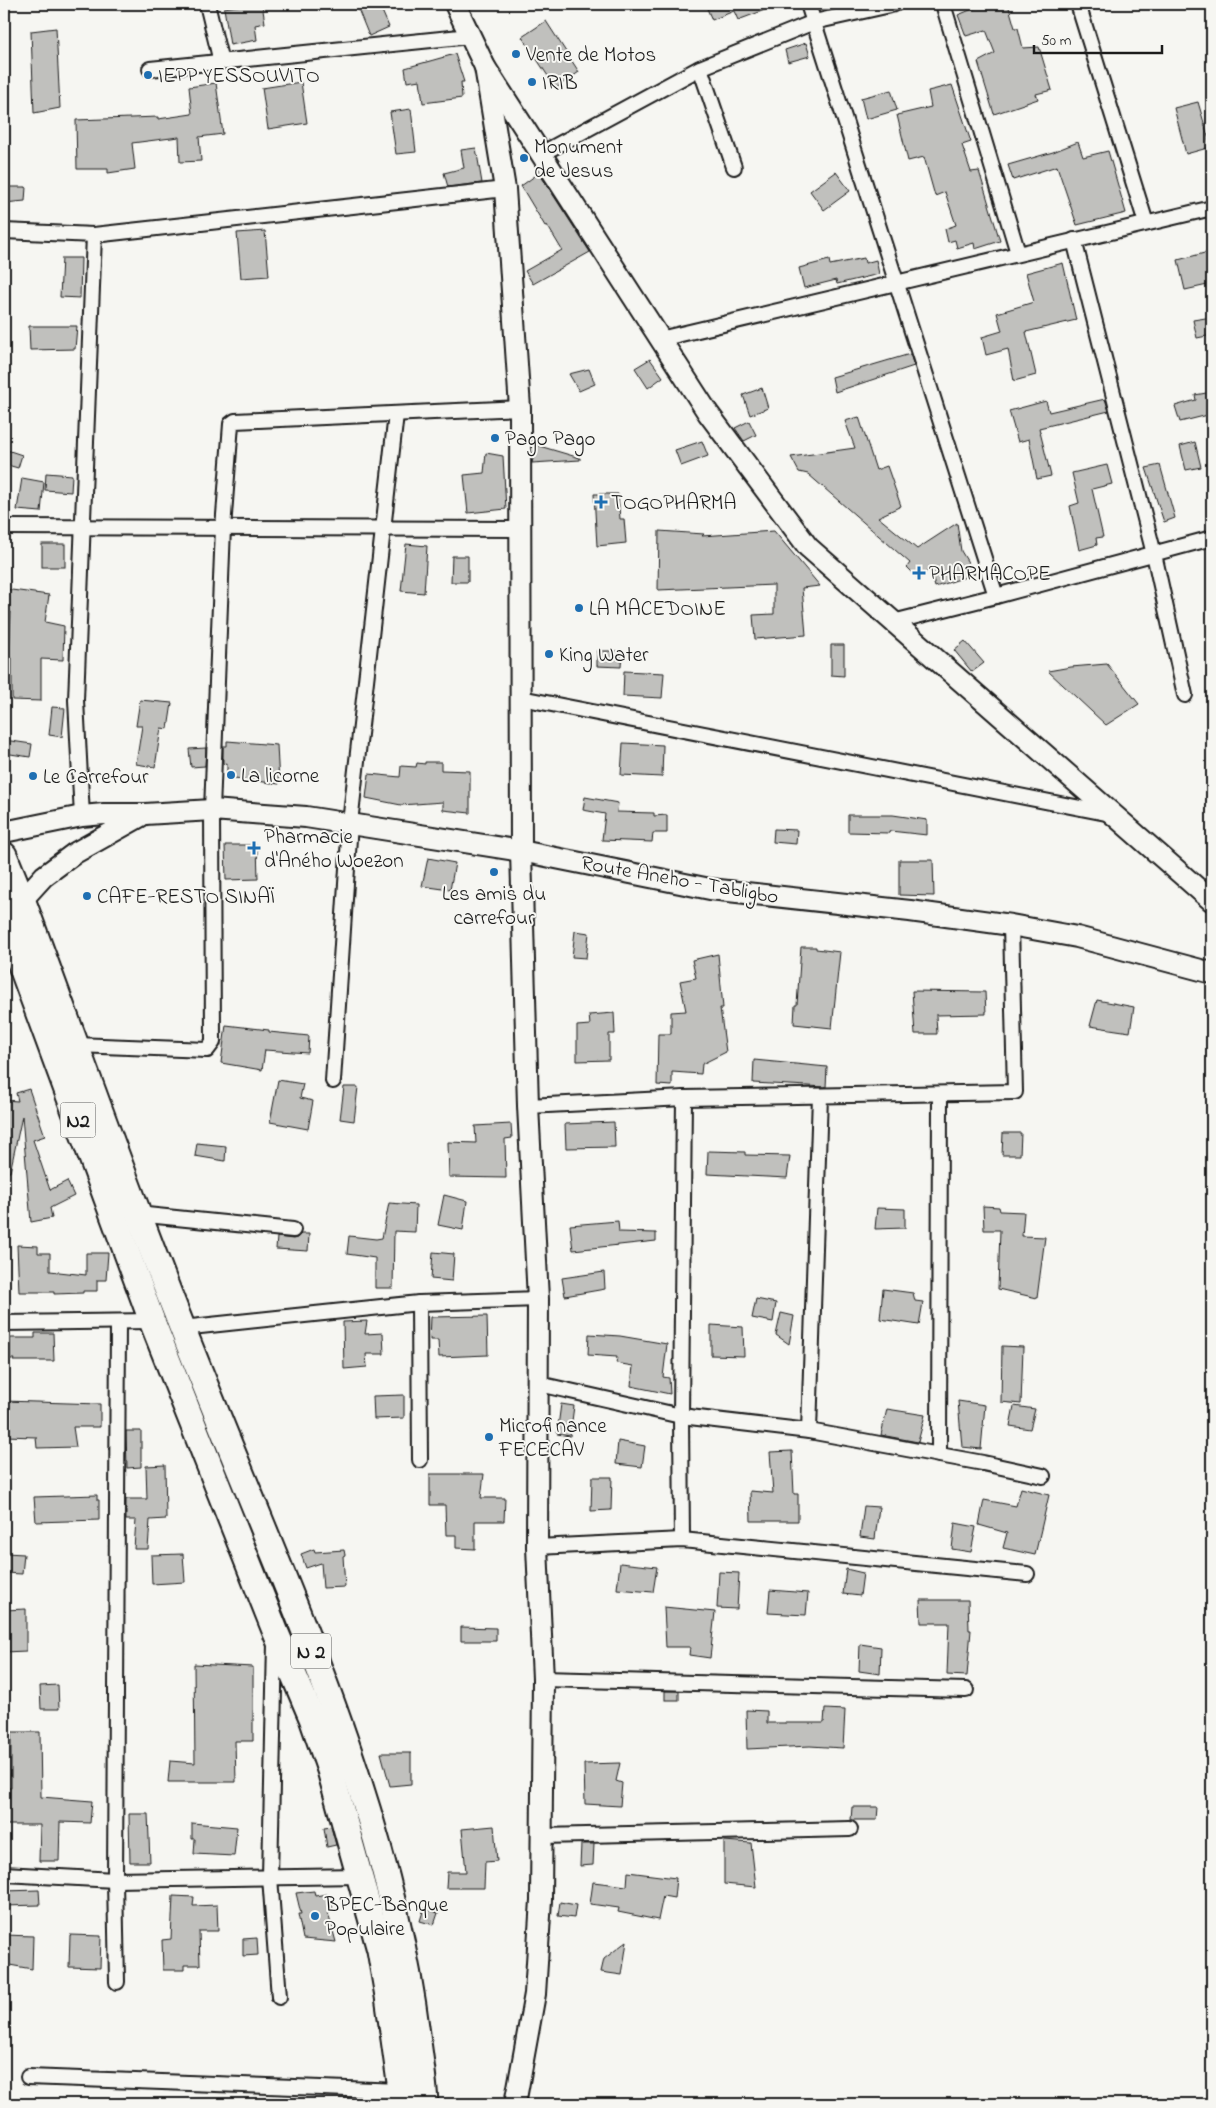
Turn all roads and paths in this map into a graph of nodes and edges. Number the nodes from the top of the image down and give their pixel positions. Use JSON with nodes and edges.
{"nodes":[{"id":1,"x":207,"y":4,"type":"edge"},
{"id":2,"x":455,"y":4,"type":"edge"},
{"id":3,"x":808,"y":4,"type":"edge"},
{"id":4,"x":895,"y":4,"type":"edge"},
{"id":5,"x":943,"y":4,"type":"edge"},
{"id":6,"x":1078,"y":4,"type":"edge"},
{"id":7,"x":814,"y":22,"type":"junction"},
{"id":8,"x":470,"y":36,"type":"junction"},
{"id":9,"x":221,"y":62,"type":"junction"},
{"id":10,"x":485,"y":67,"type":"junction"},
{"id":11,"x":700,"y":68,"type":"junction"},
{"id":12,"x":150,"y":69,"type":"dead end"},
{"id":13,"x":541,"y":154,"type":"junction"},
{"id":14,"x":734,"y":167,"type":"dead end"},
{"id":15,"x":505,"y":189,"type":"junction"},
{"id":16,"x":1212,"y":208,"type":"edge"},
{"id":17,"x":1146,"y":224,"type":"junction"},
{"id":18,"x":4,"y":231,"type":"edge"},
{"id":19,"x":94,"y":235,"type":"junction"},
{"id":20,"x":1074,"y":240,"type":"junction"},
{"id":21,"x":1018,"y":253,"type":"junction"},
{"id":22,"x":897,"y":282,"type":"junction"},
{"id":23,"x":660,"y":339,"type":"junction"},
{"id":24,"x":520,"y":408,"type":"junction"},
{"id":25,"x":396,"y":414,"type":"junction"},
{"id":26,"x":4,"y":527,"type":"edge"},
{"id":27,"x":83,"y":527,"type":"junction"},
{"id":28,"x":223,"y":528,"type":"junction"},
{"id":29,"x":384,"y":528,"type":"junction"},
{"id":30,"x":520,"y":529,"type":"junction"},
{"id":31,"x":1212,"y":538,"type":"edge"},
{"id":32,"x":1154,"y":554,"type":"junction"},
{"id":33,"x":996,"y":596,"type":"junction"},
{"id":34,"x":893,"y":622,"type":"junction"},
{"id":35,"x":1185,"y":695,"type":"dead end"},
{"id":36,"x":521,"y":698,"type":"junction"},
{"id":37,"x":212,"y":810,"type":"junction"},
{"id":38,"x":145,"y":814,"type":"junction"},
{"id":39,"x":1113,"y":814,"type":"junction"},
{"id":40,"x":82,"y":816,"type":"junction"},
{"id":41,"x":350,"y":823,"type":"junction"},
{"id":42,"x":4,"y":832,"type":"edge"},
{"id":43,"x":521,"y":851,"type":"junction"},
{"id":44,"x":4,"y":855,"type":"edge"},
{"id":45,"x":22,"y":900,"type":"junction"},
{"id":46,"x":1212,"y":901,"type":"edge"},
{"id":47,"x":4,"y":919,"type":"edge"},
{"id":48,"x":1011,"y":925,"type":"junction"},
{"id":49,"x":1212,"y":973,"type":"edge"},
{"id":50,"x":76,"y":1045,"type":"junction"},
{"id":51,"x":333,"y":1081,"type":"dead end"},
{"id":52,"x":940,"y":1094,"type":"junction"},
{"id":53,"x":820,"y":1096,"type":"junction"},
{"id":54,"x":684,"y":1098,"type":"junction"},
{"id":55,"x":528,"y":1106,"type":"junction"},
{"id":56,"x":137,"y":1214,"type":"junction"},
{"id":57,"x":293,"y":1230,"type":"dead end"},
{"id":58,"x":538,"y":1299,"type":"junction"},
{"id":59,"x":419,"y":1303,"type":"junction"},
{"id":60,"x":152,"y":1321,"type":"junction"},
{"id":61,"x":118,"y":1322,"type":"junction"},
{"id":62,"x":4,"y":1323,"type":"edge"},
{"id":63,"x":182,"y":1328,"type":"junction"},
{"id":64,"x":538,"y":1384,"type":"junction"},
{"id":65,"x":681,"y":1416,"type":"junction"},
{"id":66,"x":809,"y":1432,"type":"junction"},
{"id":67,"x":938,"y":1455,"type":"junction"},
{"id":68,"x":420,"y":1460,"type":"dead end"},
{"id":69,"x":1043,"y":1476,"type":"dead end"},
{"id":70,"x":682,"y":1540,"type":"junction"},
{"id":71,"x":537,"y":1546,"type":"junction"},
{"id":72,"x":1027,"y":1574,"type":"dead end"},
{"id":73,"x":276,"y":1632,"type":"junction"},
{"id":74,"x":543,"y":1679,"type":"junction"},
{"id":75,"x":966,"y":1690,"type":"dead end"},
{"id":76,"x":850,"y":1829,"type":"dead end"},
{"id":77,"x":542,"y":1836,"type":"junction"},
{"id":78,"x":4,"y":1874,"type":"edge"},
{"id":79,"x":360,"y":1876,"type":"junction"},
{"id":80,"x":270,"y":1878,"type":"junction"},
{"id":81,"x":115,"y":1880,"type":"junction"},
{"id":82,"x":117,"y":1982,"type":"dead end"},
{"id":83,"x":279,"y":1997,"type":"dead end"},
{"id":84,"x":28,"y":2077,"type":"dead end"},
{"id":85,"x":402,"y":2098,"type":"edge"},
{"id":86,"x":426,"y":2104,"type":"edge"},
{"id":87,"x":515,"y":2104,"type":"edge"}],
"edges":[{"from":1,"to":9,"type":"street"},
{"from":2,"to":8,"type":"street"},
{"from":3,"to":7,"type":"street"},
{"from":4,"to":7,"type":"street"},
{"from":5,"to":21,"type":"street"},
{"from":6,"to":17,"type":"street"},
{"from":7,"to":11,"type":"street"},
{"from":7,"to":22,"type":"street"},
{"from":8,"to":9,"type":"street"},
{"from":8,"to":10,"type":"street"},
{"from":9,"to":12,"type":"street"},
{"from":10,"to":13,"type":"street"},
{"from":10,"to":15,"type":"street"},
{"from":11,"to":13,"type":"street"},
{"from":11,"to":14,"type":"street"},
{"from":13,"to":23,"type":"street"},
{"from":15,"to":19,"type":"street"},
{"from":15,"to":24,"type":"street"},
{"from":16,"to":17,"type":"street"},
{"from":17,"to":20,"type":"street"},
{"from":18,"to":19,"type":"street"},
{"from":19,"to":27,"type":"street"},
{"from":20,"to":21,"type":"street"},
{"from":20,"to":32,"type":"street"},
{"from":21,"to":22,"type":"street"},
{"from":22,"to":23,"type":"street"},
{"from":22,"to":33,"type":"street"},
{"from":23,"to":34,"type":"street"},
{"from":24,"to":25,"type":"street"},
{"from":24,"to":30,"type":"street"},
{"from":25,"to":28,"type":"street"},
{"from":25,"to":29,"type":"street"},
{"from":26,"to":27,"type":"street"},
{"from":27,"to":28,"type":"street"},
{"from":27,"to":40,"type":"street"},
{"from":28,"to":29,"type":"street"},
{"from":28,"to":37,"type":"street"},
{"from":29,"to":30,"type":"street"},
{"from":29,"to":41,"type":"street"},
{"from":30,"to":36,"type":"street"},
{"from":31,"to":32,"type":"street"},
{"from":32,"to":33,"type":"street"},
{"from":32,"to":35,"type":"street"},
{"from":33,"to":34,"type":"street"},
{"from":34,"to":39,"type":"street"},
{"from":36,"to":39,"type":"street"},
{"from":36,"to":43,"type":"street"},
{"from":37,"to":38,"type":"street","name":"Route Aneho - Tabligbo"},
{"from":37,"to":41,"type":"street","name":"Route Aneho - Tabligbo"},
{"from":37,"to":50,"type":"street"},
{"from":38,"to":40,"type":"street","name":"Route Aneho - Tabligbo"},
{"from":38,"to":45,"type":"street"},
{"from":39,"to":46,"type":"street"},
{"from":40,"to":42,"type":"street","name":"Route Aneho - Tabligbo"},
{"from":41,"to":43,"type":"street","name":"Route Aneho - Tabligbo"},
{"from":41,"to":51,"type":"street"},
{"from":43,"to":48,"type":"street","name":"Route Aneho - Tabligbo"},
{"from":43,"to":55,"type":"street"},
{"from":44,"to":45,"type":"highway","number":"N2"},
{"from":45,"to":47,"type":"street"},
{"from":45,"to":50,"type":"highway","number":"N2"},
{"from":47,"to":60,"type":"highway","number":"N2"},
{"from":48,"to":49,"type":"street","name":"Route Aneho - Tabligbo"},
{"from":48,"to":52,"type":"street"},
{"from":50,"to":56,"type":"highway","number":"N2"},
{"from":52,"to":53,"type":"street"},
{"from":52,"to":67,"type":"street"},
{"from":53,"to":54,"type":"street"},
{"from":53,"to":66,"type":"street"},
{"from":54,"to":55,"type":"street"},
{"from":54,"to":65,"type":"street"},
{"from":55,"to":58,"type":"street"},
{"from":56,"to":57,"type":"street"},
{"from":56,"to":63,"type":"highway","number":"N 2"},
{"from":58,"to":59,"type":"street"},
{"from":58,"to":64,"type":"street"},
{"from":59,"to":63,"type":"street"},
{"from":59,"to":68,"type":"street"},
{"from":60,"to":61,"type":"street"},
{"from":60,"to":73,"type":"highway","number":"N 2"},
{"from":61,"to":62,"type":"street"},
{"from":61,"to":81,"type":"street"},
{"from":63,"to":86,"type":"highway","number":"N 2"},
{"from":64,"to":65,"type":"street"},
{"from":64,"to":71,"type":"street"},
{"from":65,"to":66,"type":"street"},
{"from":65,"to":70,"type":"street"},
{"from":66,"to":67,"type":"street"},
{"from":67,"to":69,"type":"street"},
{"from":70,"to":71,"type":"street"},
{"from":70,"to":72,"type":"street"},
{"from":71,"to":74,"type":"street"},
{"from":73,"to":79,"type":"highway","number":"N 2"},
{"from":73,"to":80,"type":"street"},
{"from":74,"to":75,"type":"street"},
{"from":74,"to":77,"type":"street"},
{"from":76,"to":77,"type":"street"},
{"from":77,"to":87,"type":"street"},
{"from":78,"to":81,"type":"street"},
{"from":79,"to":80,"type":"street"},
{"from":79,"to":85,"type":"highway","number":"N 2"},
{"from":80,"to":81,"type":"street"},
{"from":80,"to":83,"type":"street"},
{"from":81,"to":82,"type":"street"},
{"from":84,"to":85,"type":"street"}]}
